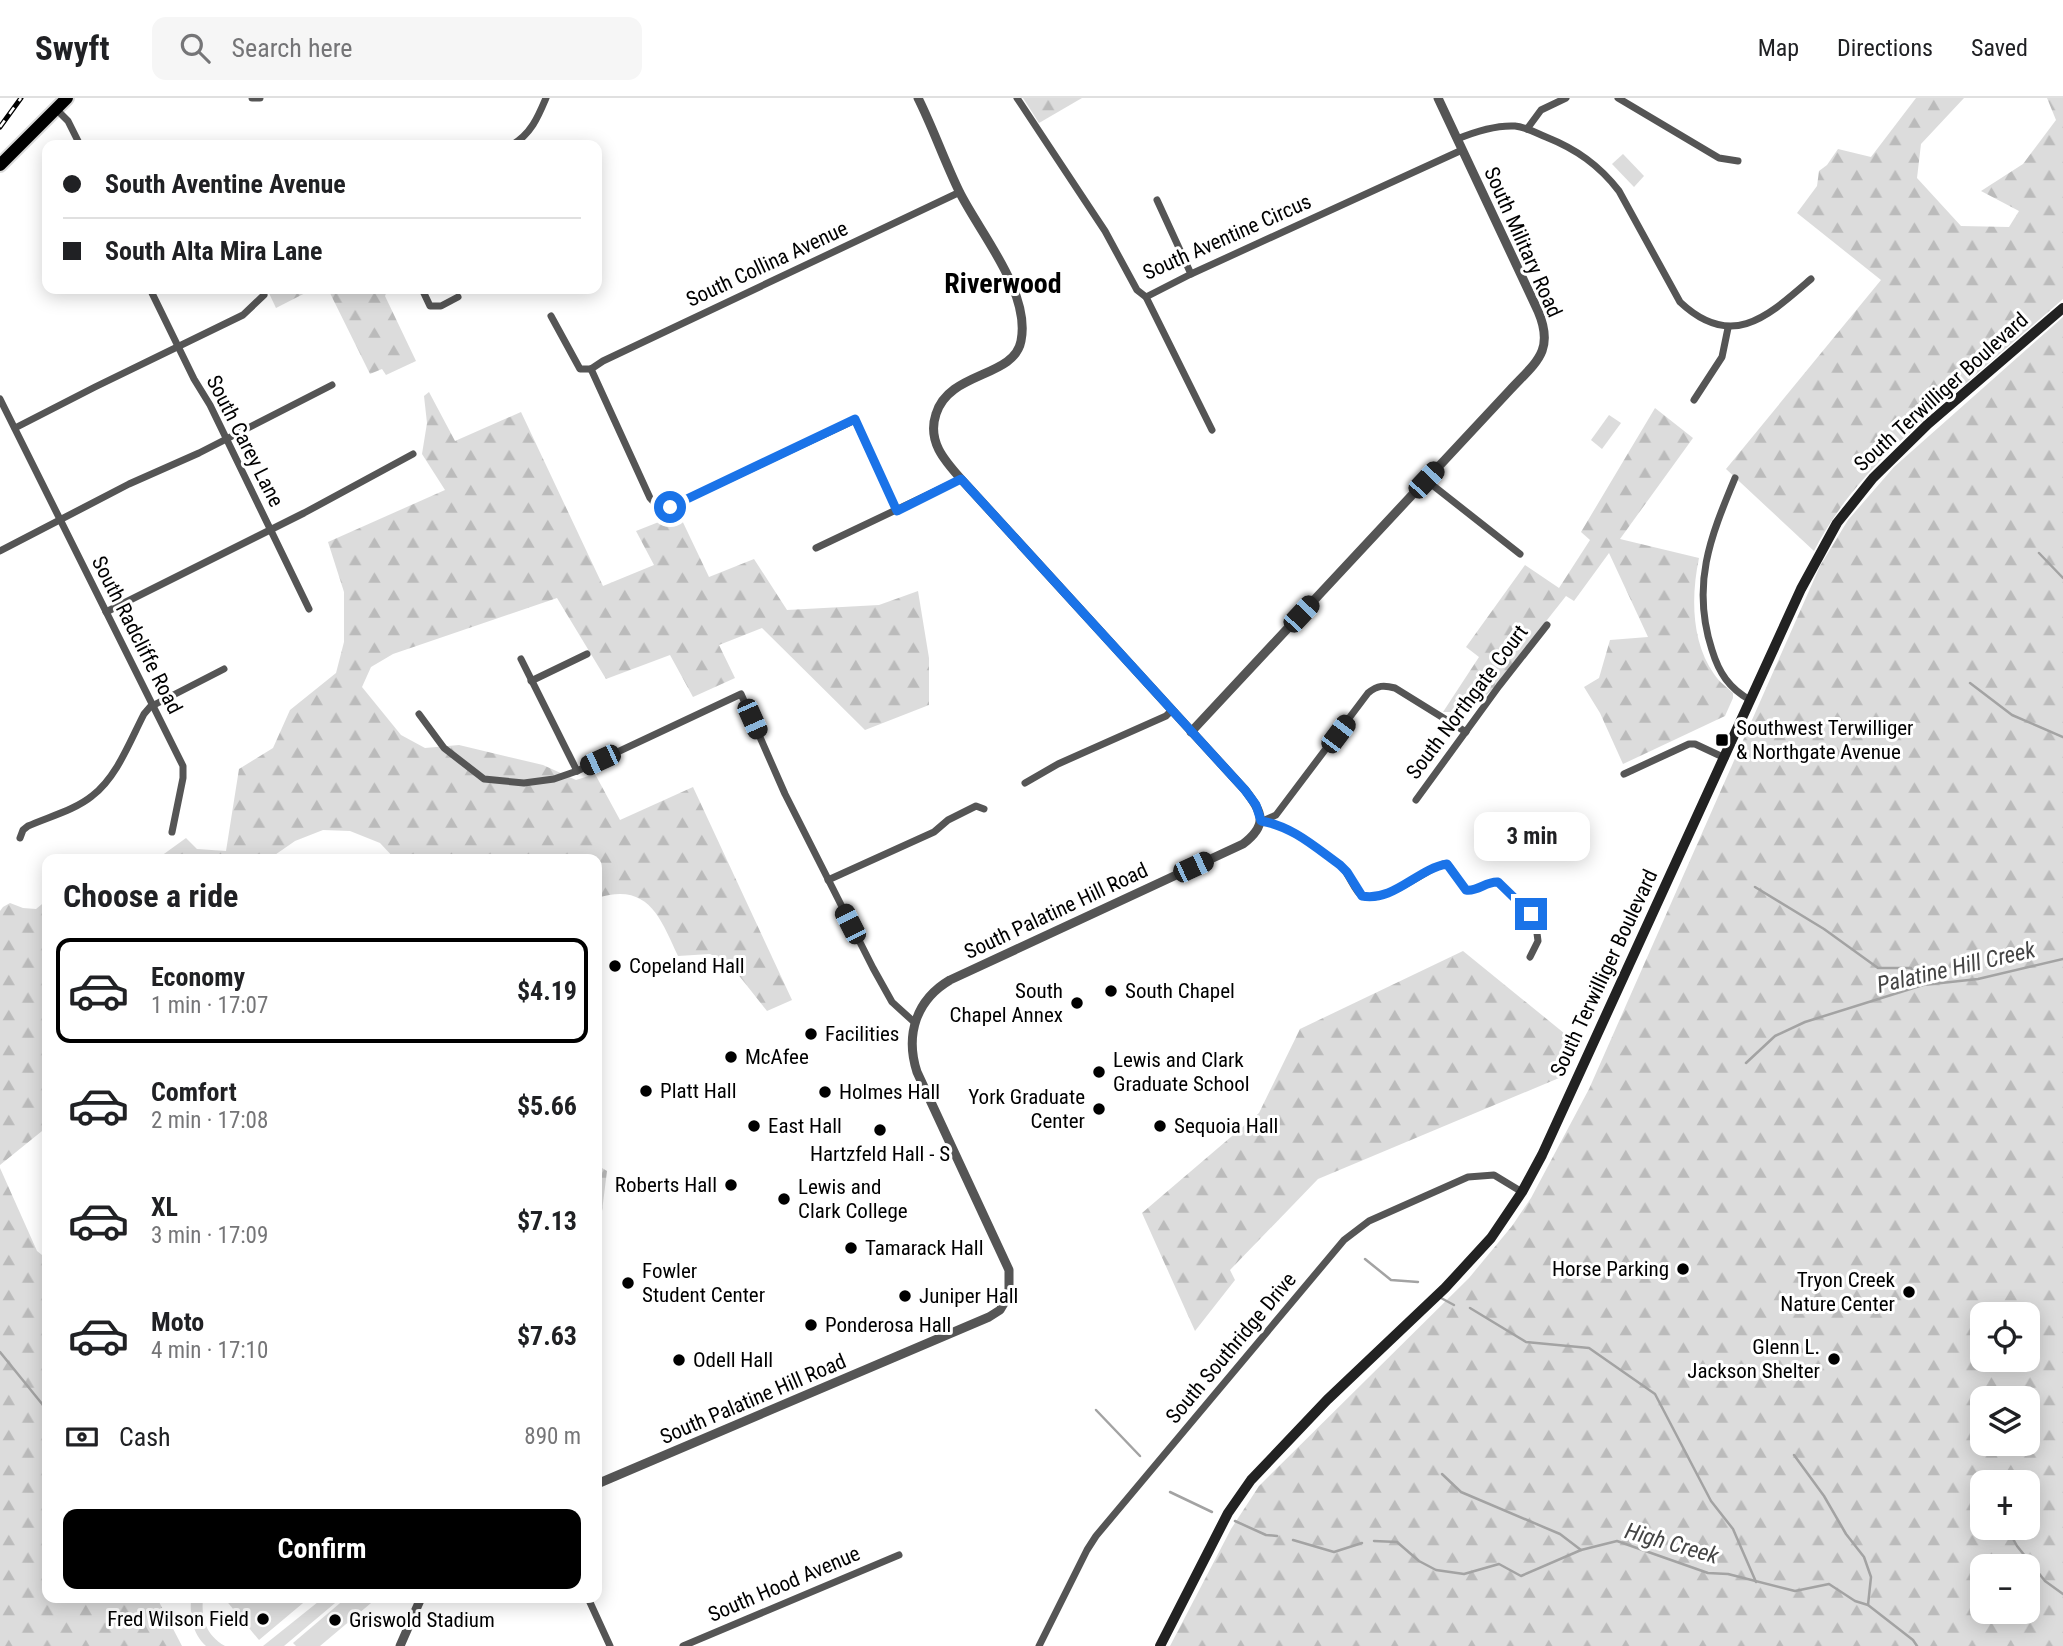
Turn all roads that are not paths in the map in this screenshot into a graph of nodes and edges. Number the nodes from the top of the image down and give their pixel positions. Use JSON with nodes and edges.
{"nodes":[{"id":1,"x":67,"y":98,"type":"edge"},
{"id":2,"x":252,"y":98,"type":"edge"},
{"id":3,"x":260,"y":98,"type":"edge"},
{"id":4,"x":546,"y":98,"type":"edge"},
{"id":5,"x":918,"y":98,"type":"edge"},
{"id":6,"x":1017,"y":98,"type":"edge"},
{"id":7,"x":1438,"y":98,"type":"edge"},
{"id":8,"x":1566,"y":98,"type":"edge"},
{"id":9,"x":1618,"y":98,"type":"edge"},
{"id":10,"x":56,"y":108,"type":"junction"},
{"id":11,"x":1527,"y":129,"type":"junction"},
{"id":12,"x":1457,"y":139,"type":"junction"},
{"id":13,"x":78,"y":140,"type":"edge"},
{"id":14,"x":521,"y":140,"type":"edge"},
{"id":15,"x":1462,"y":150,"type":"junction"},
{"id":16,"x":1738,"y":161,"type":"dead end"},
{"id":17,"x":0,"y":164,"type":"edge"},
{"id":18,"x":960,"y":192,"type":"junction"},
{"id":19,"x":1157,"y":200,"type":"dead end"},
{"id":20,"x":1191,"y":274,"type":"junction"},
{"id":21,"x":1811,"y":279,"type":"dead end"},
{"id":22,"x":152,"y":294,"type":"edge"},
{"id":23,"x":424,"y":294,"type":"edge"},
{"id":24,"x":264,"y":295,"type":"dead end"},
{"id":25,"x":458,"y":297,"type":"dead end"},
{"id":26,"x":1146,"y":297,"type":"junction"},
{"id":27,"x":2063,"y":308,"type":"edge"},
{"id":28,"x":551,"y":316,"type":"dead end"},
{"id":29,"x":1728,"y":328,"type":"junction"},
{"id":30,"x":178,"y":346,"type":"junction"},
{"id":31,"x":591,"y":369,"type":"junction"},
{"id":32,"x":332,"y":385,"type":"dead end"},
{"id":33,"x":0,"y":399,"type":"edge"},
{"id":34,"x":1694,"y":400,"type":"dead end"},
{"id":35,"x":15,"y":428,"type":"junction"},
{"id":36,"x":1212,"y":430,"type":"dead end"},
{"id":37,"x":226,"y":439,"type":"junction"},
{"id":38,"x":413,"y":454,"type":"dead end"},
{"id":39,"x":1735,"y":478,"type":"dead end"},
{"id":40,"x":961,"y":479,"type":"junction"},
{"id":41,"x":1426,"y":480,"type":"junction"},
{"id":42,"x":897,"y":511,"type":"junction"},
{"id":43,"x":60,"y":520,"type":"junction"},
{"id":44,"x":270,"y":530,"type":"junction"},
{"id":45,"x":816,"y":548,"type":"dead end"},
{"id":46,"x":0,"y":551,"type":"edge"},
{"id":47,"x":1520,"y":554,"type":"dead end"},
{"id":48,"x":309,"y":609,"type":"dead end"},
{"id":49,"x":106,"y":612,"type":"junction"},
{"id":50,"x":1547,"y":625,"type":"dead end"},
{"id":51,"x":587,"y":654,"type":"dead end"},
{"id":52,"x":521,"y":659,"type":"dead end"},
{"id":53,"x":224,"y":669,"type":"dead end"},
{"id":54,"x":531,"y":681,"type":"junction"},
{"id":55,"x":1750,"y":700,"type":"junction"},
{"id":56,"x":153,"y":706,"type":"junction"},
{"id":57,"x":1171,"y":711,"type":"junction"},
{"id":58,"x":419,"y":714,"type":"dead end"},
{"id":59,"x":1191,"y":732,"type":"junction"},
{"id":60,"x":1466,"y":732,"type":"junction"},
{"id":61,"x":1724,"y":758,"type":"junction"},
{"id":62,"x":577,"y":771,"type":"junction"},
{"id":63,"x":1624,"y":774,"type":"dead end"},
{"id":64,"x":1025,"y":783,"type":"dead end"},
{"id":65,"x":1416,"y":800,"type":"dead end"},
{"id":66,"x":984,"y":809,"type":"dead end"},
{"id":67,"x":1261,"y":821,"type":"junction"},
{"id":68,"x":172,"y":832,"type":"dead end"},
{"id":69,"x":20,"y":838,"type":"dead end"},
{"id":70,"x":828,"y":880,"type":"junction"},
{"id":71,"x":1530,"y":957,"type":"dead end"},
{"id":72,"x":914,"y":1022,"type":"junction"},
{"id":73,"x":1522,"y":1192,"type":"junction"},
{"id":74,"x":602,"y":1482,"type":"edge"},
{"id":75,"x":899,"y":1555,"type":"dead end"},
{"id":76,"x":419,"y":1603,"type":"edge"},
{"id":77,"x":590,"y":1603,"type":"edge"},
{"id":78,"x":400,"y":1646,"type":"edge"},
{"id":79,"x":610,"y":1646,"type":"edge"},
{"id":80,"x":684,"y":1646,"type":"edge"},
{"id":81,"x":1039,"y":1646,"type":"edge"},
{"id":82,"x":1160,"y":1646,"type":"edge"}],
"edges":[{"from":1,"to":10,"type":"main road"},
{"from":2,"to":3,"type":"street"},
{"from":4,"to":14,"type":"street"},
{"from":5,"to":18,"type":"street"},
{"from":6,"to":26,"type":"street","name":"South Aventine Circus"},
{"from":7,"to":12,"type":"street","name":"South Military Road"},
{"from":8,"to":11,"type":"street"},
{"from":9,"to":16,"type":"street"},
{"from":10,"to":13,"type":"street"},
{"from":10,"to":17,"type":"main road"},
{"from":11,"to":12,"type":"street"},
{"from":11,"to":29,"type":"street"},
{"from":12,"to":15,"type":"street","name":"South Military Road"},
{"from":15,"to":20,"type":"street","name":"South Aventine Circus"},
{"from":15,"to":41,"type":"street","name":"South Military Road"},
{"from":18,"to":31,"type":"street","name":"South Collina Avenue"},
{"from":18,"to":40,"type":"street"},
{"from":19,"to":20,"type":"street"},
{"from":20,"to":26,"type":"street","name":"South Aventine Circus"},
{"from":21,"to":29,"type":"street"},
{"from":22,"to":30,"type":"street","name":"South Carey Lane"},
{"from":23,"to":25,"type":"street"},
{"from":24,"to":30,"type":"street"},
{"from":26,"to":36,"type":"street"},
{"from":27,"to":55,"type":"main road","name":"South Terwilliger Boulevard"},
{"from":28,"to":31,"type":"street"},
{"from":29,"to":34,"type":"street"},
{"from":30,"to":35,"type":"street"},
{"from":30,"to":37,"type":"street","name":"South Carey Lane"},
{"from":31,"to":42,"type":"street"},
{"from":32,"to":37,"type":"street"},
{"from":33,"to":35,"type":"street","name":"South Radcliffe Road"},
{"from":35,"to":43,"type":"street","name":"South Radcliffe Road"},
{"from":37,"to":43,"type":"street"},
{"from":37,"to":44,"type":"street","name":"South Carey Lane"},
{"from":38,"to":44,"type":"street"},
{"from":39,"to":55,"type":"street"},
{"from":40,"to":42,"type":"street"},
{"from":40,"to":57,"type":"street"},
{"from":41,"to":47,"type":"street"},
{"from":41,"to":59,"type":"street","name":"South Military Road"},
{"from":42,"to":45,"type":"street"},
{"from":43,"to":46,"type":"street"},
{"from":43,"to":49,"type":"street","name":"South Radcliffe Road"},
{"from":44,"to":48,"type":"street","name":"South Carey Lane"},
{"from":44,"to":49,"type":"street"},
{"from":49,"to":56,"type":"street","name":"South Radcliffe Road"},
{"from":50,"to":60,"type":"street","name":"South Northgate Court"},
{"from":51,"to":54,"type":"street"},
{"from":52,"to":54,"type":"street"},
{"from":53,"to":56,"type":"street"},
{"from":54,"to":62,"type":"street"},
{"from":55,"to":61,"type":"main road","name":"South Terwilliger Boulevard"},
{"from":56,"to":68,"type":"street","name":"South Radcliffe Road"},
{"from":56,"to":69,"type":"street"},
{"from":57,"to":59,"type":"street"},
{"from":57,"to":64,"type":"street"},
{"from":58,"to":62,"type":"street"},
{"from":59,"to":67,"type":"street"},
{"from":60,"to":65,"type":"street","name":"South Northgate Court"},
{"from":60,"to":67,"type":"street"},
{"from":61,"to":63,"type":"street"},
{"from":61,"to":73,"type":"main road","name":"South Terwilliger Boulevard"},
{"from":62,"to":70,"type":"street"},
{"from":66,"to":70,"type":"street"},
{"from":67,"to":71,"type":"street"},
{"from":67,"to":72,"type":"street","name":"South Palatine Hill Road"},
{"from":70,"to":72,"type":"street"},
{"from":72,"to":74,"type":"street","name":"South Palatine Hill Road"},
{"from":73,"to":81,"type":"street","name":"South Southridge Drive"},
{"from":73,"to":82,"type":"main road","name":"South Terwilliger Boulevard"},
{"from":75,"to":80,"type":"street","name":"South Hood Avenue"},
{"from":76,"to":78,"type":"street"},
{"from":77,"to":79,"type":"street"}]}
